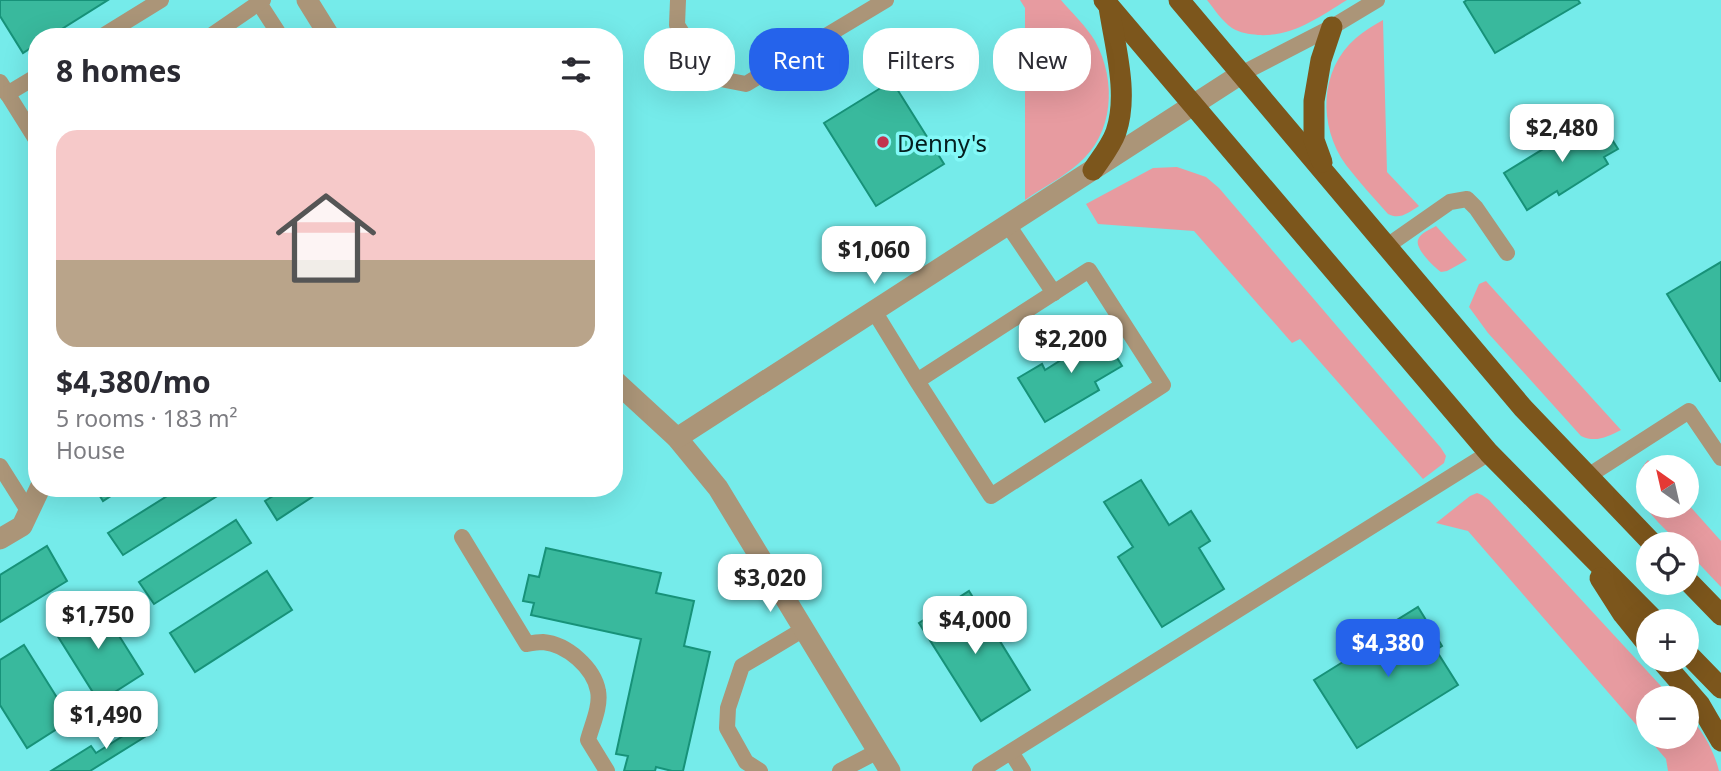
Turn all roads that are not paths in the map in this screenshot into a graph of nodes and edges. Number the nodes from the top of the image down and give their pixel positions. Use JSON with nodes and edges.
{"nodes":[{"id":1,"x":161,"y":0,"type":"edge"},
{"id":2,"x":307,"y":0,"type":"edge"},
{"id":3,"x":678,"y":0,"type":"edge"},
{"id":4,"x":887,"y":0,"type":"edge"},
{"id":5,"x":1179,"y":0,"type":"edge"},
{"id":6,"x":1377,"y":0,"type":"edge"},
{"id":7,"x":260,"y":1,"type":"edge"},
{"id":8,"x":1106,"y":3,"type":"edge"},
{"id":9,"x":1332,"y":27,"type":"junction"},
{"id":10,"x":116,"y":28,"type":"edge"},
{"id":11,"x":222,"y":28,"type":"edge"},
{"id":12,"x":276,"y":28,"type":"edge"},
{"id":13,"x":324,"y":28,"type":"edge"},
{"id":14,"x":1241,"y":74,"type":"junction"},
{"id":15,"x":28,"y":79,"type":"edge"},
{"id":16,"x":4,"y":88,"type":"edge"},
{"id":17,"x":1193,"y":106,"type":"junction"},
{"id":18,"x":28,"y":127,"type":"edge"},
{"id":19,"x":1093,"y":170,"type":"junction"},
{"id":20,"x":1328,"y":177,"type":"junction"},
{"id":21,"x":1007,"y":225,"type":"junction"},
{"id":22,"x":1387,"y":246,"type":"junction"},
{"id":23,"x":1507,"y":253,"type":"dead end"},
{"id":24,"x":1054,"y":293,"type":"junction"},
{"id":25,"x":874,"y":311,"type":"junction"},
{"id":26,"x":917,"y":381,"type":"junction"},
{"id":27,"x":623,"y":388,"type":"edge"},
{"id":28,"x":677,"y":438,"type":"junction"},
{"id":29,"x":1489,"y":453,"type":"junction"},
{"id":30,"x":1721,"y":458,"type":"edge"},
{"id":31,"x":0,"y":466,"type":"edge"},
{"id":32,"x":1588,"y":476,"type":"junction"},
{"id":33,"x":36,"y":497,"type":"edge"},
{"id":34,"x":29,"y":512,"type":"junction"},
{"id":35,"x":1642,"y":532,"type":"edge"},
{"id":36,"x":462,"y":537,"type":"dead end"},
{"id":37,"x":0,"y":540,"type":"edge"},
{"id":38,"x":1579,"y":544,"type":"junction"},
{"id":39,"x":1699,"y":592,"type":"edge"},
{"id":40,"x":1643,"y":609,"type":"edge"},
{"id":41,"x":1721,"y":615,"type":"edge"},
{"id":42,"x":804,"y":629,"type":"junction"},
{"id":43,"x":1636,"y":630,"type":"edge"},
{"id":44,"x":1699,"y":665,"type":"edge"},
{"id":45,"x":1671,"y":672,"type":"edge"},
{"id":46,"x":1721,"y":688,"type":"edge"},
{"id":47,"x":1721,"y":741,"type":"edge"},
{"id":48,"x":878,"y":751,"type":"junction"},
{"id":49,"x":1011,"y":752,"type":"junction"},
{"id":50,"x":607,"y":771,"type":"edge"},
{"id":51,"x":760,"y":771,"type":"edge"},
{"id":52,"x":840,"y":771,"type":"edge"},
{"id":53,"x":890,"y":771,"type":"edge"},
{"id":54,"x":980,"y":771,"type":"edge"},
{"id":55,"x":1023,"y":771,"type":"edge"}],
"edges":[{"from":1,"to":10,"type":"lane"},
{"from":2,"to":13,"type":"street"},
{"from":3,"to":4,"type":"lane"},
{"from":5,"to":14,"type":"highway"},
{"from":6,"to":9,"type":"lane"},
{"from":7,"to":11,"type":"lane"},
{"from":7,"to":12,"type":"lane"},
{"from":8,"to":17,"type":"highway"},
{"from":8,"to":19,"type":"highway"},
{"from":9,"to":14,"type":"lane"},
{"from":9,"to":20,"type":"highway"},
{"from":14,"to":17,"type":"street"},
{"from":14,"to":20,"type":"highway"},
{"from":15,"to":16,"type":"lane"},
{"from":16,"to":18,"type":"lane"},
{"from":17,"to":19,"type":"street"},
{"from":17,"to":29,"type":"highway"},
{"from":19,"to":21,"type":"street"},
{"from":20,"to":22,"type":"highway"},
{"from":21,"to":24,"type":"lane"},
{"from":21,"to":25,"type":"street"},
{"from":22,"to":23,"type":"lane"},
{"from":22,"to":32,"type":"highway"},
{"from":24,"to":26,"type":"lane"},
{"from":24,"to":26,"type":"lane"},
{"from":25,"to":26,"type":"lane"},
{"from":25,"to":28,"type":"street"},
{"from":27,"to":28,"type":"street"},
{"from":28,"to":42,"type":"street"},
{"from":29,"to":38,"type":"highway"},
{"from":29,"to":49,"type":"lane"},
{"from":30,"to":32,"type":"lane"},
{"from":31,"to":34,"type":"lane"},
{"from":32,"to":35,"type":"highway"},
{"from":33,"to":34,"type":"street"},
{"from":34,"to":37,"type":"street"},
{"from":36,"to":50,"type":"lane"},
{"from":38,"to":40,"type":"highway"},
{"from":38,"to":43,"type":"highway"},
{"from":39,"to":41,"type":"highway"},
{"from":42,"to":48,"type":"street"},
{"from":42,"to":51,"type":"lane"},
{"from":44,"to":46,"type":"highway"},
{"from":45,"to":47,"type":"highway"},
{"from":48,"to":52,"type":"lane"},
{"from":48,"to":53,"type":"street"},
{"from":49,"to":54,"type":"lane"},
{"from":49,"to":55,"type":"lane"}]}
